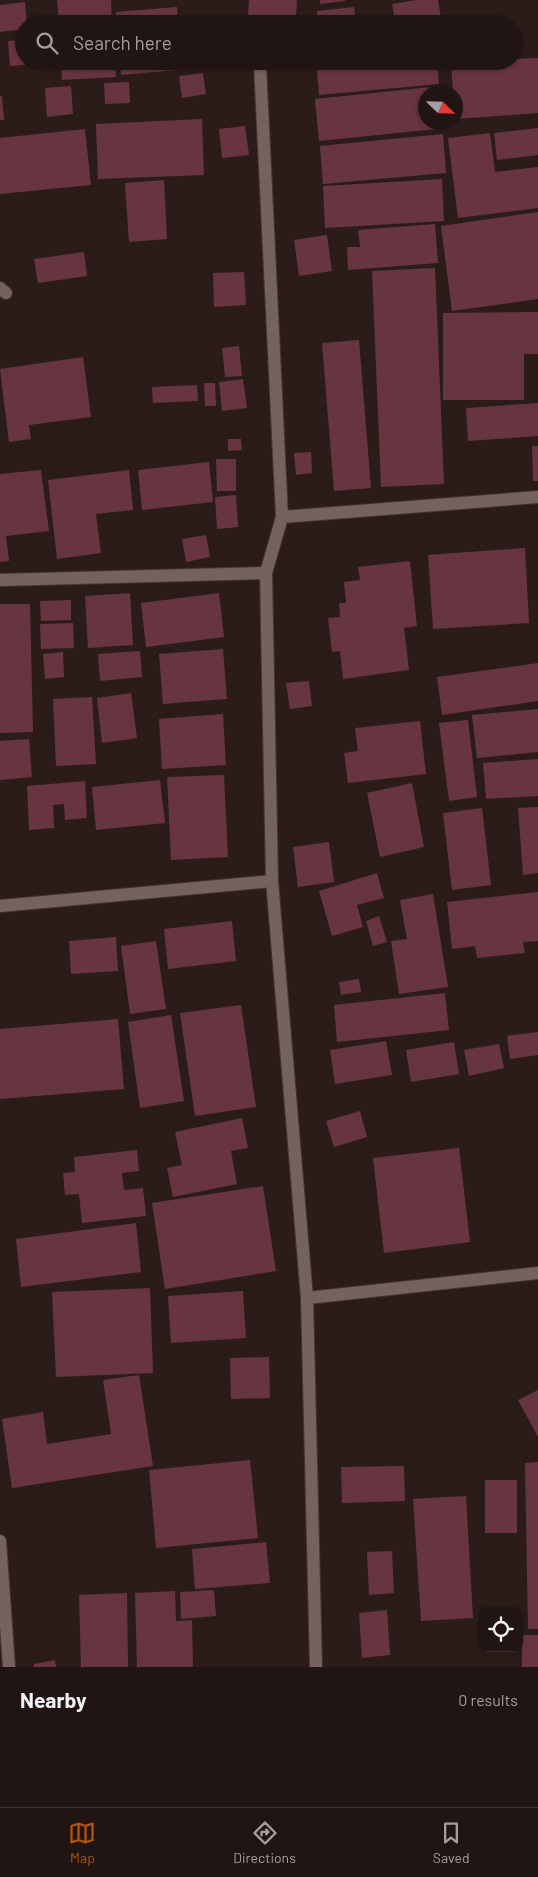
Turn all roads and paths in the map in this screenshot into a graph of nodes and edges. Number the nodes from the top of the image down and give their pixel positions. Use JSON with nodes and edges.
{"nodes":[{"id":1,"x":260,"y":70,"type":"edge"},
{"id":2,"x":538,"y":497,"type":"edge"},
{"id":3,"x":282,"y":517,"type":"junction"},
{"id":4,"x":266,"y":573,"type":"junction"},
{"id":5,"x":0,"y":580,"type":"edge"},
{"id":6,"x":272,"y":881,"type":"junction"},
{"id":7,"x":0,"y":906,"type":"edge"},
{"id":8,"x":538,"y":1273,"type":"edge"},
{"id":9,"x":307,"y":1298,"type":"junction"},
{"id":10,"x":0,"y":1541,"type":"edge"},
{"id":11,"x":9,"y":1667,"type":"edge"},
{"id":12,"x":316,"y":1667,"type":"edge"}],
"edges":[{"from":1,"to":3,"type":"street"},
{"from":2,"to":3,"type":"street"},
{"from":3,"to":4,"type":"street"},
{"from":4,"to":5,"type":"street"},
{"from":4,"to":6,"type":"street"},
{"from":6,"to":7,"type":"street"},
{"from":6,"to":9,"type":"street"},
{"from":8,"to":9,"type":"street"},
{"from":9,"to":12,"type":"street"},
{"from":10,"to":11,"type":"street"}]}
